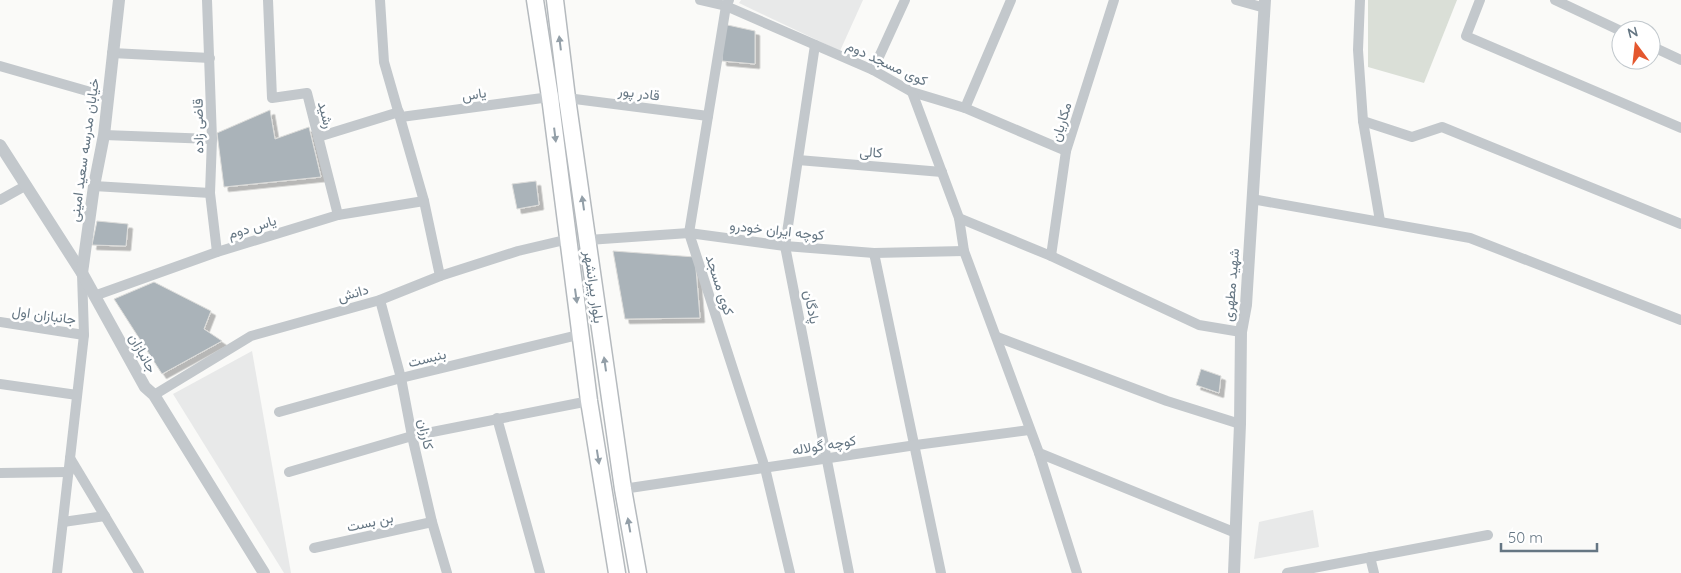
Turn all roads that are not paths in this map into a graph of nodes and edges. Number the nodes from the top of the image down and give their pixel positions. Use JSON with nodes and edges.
{"nodes":[{"id":1,"x":207,"y":0,"type":"edge"},
{"id":2,"x":268,"y":0,"type":"edge"},
{"id":3,"x":380,"y":0,"type":"edge"},
{"id":4,"x":535,"y":0,"type":"edge"},
{"id":5,"x":555,"y":0,"type":"edge"},
{"id":6,"x":700,"y":0,"type":"edge"},
{"id":7,"x":905,"y":0,"type":"edge"},
{"id":8,"x":1011,"y":0,"type":"edge"},
{"id":9,"x":1114,"y":0,"type":"edge"},
{"id":10,"x":1236,"y":0,"type":"edge"},
{"id":11,"x":1360,"y":0,"type":"edge"},
{"id":12,"x":1480,"y":0,"type":"edge"},
{"id":13,"x":1555,"y":0,"type":"edge"},
{"id":14,"x":116,"y":1,"type":"edge"},
{"id":15,"x":727,"y":3,"type":"edge"},
{"id":16,"x":1265,"y":4,"type":"edge"},
{"id":17,"x":1611,"y":26,"type":"edge"},
{"id":18,"x":815,"y":45,"type":"junction"},
{"id":19,"x":1661,"y":51,"type":"edge"},
{"id":20,"x":112,"y":53,"type":"junction"},
{"id":21,"x":210,"y":58,"type":"junction"},
{"id":22,"x":1681,"y":60,"type":"edge"},
{"id":23,"x":0,"y":66,"type":"edge"},
{"id":24,"x":874,"y":70,"type":"junction"},
{"id":25,"x":912,"y":92,"type":"junction"},
{"id":26,"x":108,"y":97,"type":"junction"},
{"id":27,"x":558,"y":97,"type":"junction"},
{"id":28,"x":966,"y":108,"type":"junction"},
{"id":29,"x":400,"y":115,"type":"junction"},
{"id":30,"x":708,"y":116,"type":"junction"},
{"id":31,"x":1363,"y":121,"type":"junction"},
{"id":32,"x":1681,"y":128,"type":"edge"},
{"id":33,"x":104,"y":135,"type":"junction"},
{"id":34,"x":318,"y":137,"type":"junction"},
{"id":35,"x":212,"y":139,"type":"junction"},
{"id":36,"x":0,"y":145,"type":"edge"},
{"id":37,"x":1066,"y":152,"type":"junction"},
{"id":38,"x":798,"y":160,"type":"junction"},
{"id":39,"x":942,"y":172,"type":"junction"},
{"id":40,"x":25,"y":186,"type":"junction"},
{"id":41,"x":94,"y":186,"type":"junction"},
{"id":42,"x":210,"y":193,"type":"junction"},
{"id":43,"x":1252,"y":199,"type":"junction"},
{"id":44,"x":0,"y":200,"type":"edge"},
{"id":45,"x":424,"y":201,"type":"junction"},
{"id":46,"x":338,"y":215,"type":"junction"},
{"id":47,"x":959,"y":218,"type":"junction"},
{"id":48,"x":1380,"y":221,"type":"junction"},
{"id":49,"x":1681,"y":224,"type":"edge"},
{"id":50,"x":689,"y":233,"type":"junction"},
{"id":51,"x":569,"y":239,"type":"junction"},
{"id":52,"x":588,"y":240,"type":"junction"},
{"id":53,"x":785,"y":246,"type":"junction"},
{"id":54,"x":964,"y":251,"type":"junction"},
{"id":55,"x":217,"y":252,"type":"junction"},
{"id":56,"x":874,"y":253,"type":"junction"},
{"id":57,"x":1051,"y":256,"type":"junction"},
{"id":58,"x":82,"y":273,"type":"junction"},
{"id":59,"x":440,"y":276,"type":"junction"},
{"id":60,"x":94,"y":296,"type":"junction"},
{"id":61,"x":380,"y":300,"type":"junction"},
{"id":62,"x":1681,"y":320,"type":"edge"},
{"id":63,"x":0,"y":322,"type":"edge"},
{"id":64,"x":1241,"y":332,"type":"junction"},
{"id":65,"x":582,"y":334,"type":"junction"},
{"id":66,"x":84,"y":335,"type":"junction"},
{"id":67,"x":996,"y":337,"type":"junction"},
{"id":68,"x":401,"y":378,"type":"junction"},
{"id":69,"x":0,"y":384,"type":"edge"},
{"id":70,"x":77,"y":395,"type":"junction"},
{"id":71,"x":154,"y":395,"type":"junction"},
{"id":72,"x":589,"y":401,"type":"junction"},
{"id":73,"x":279,"y":412,"type":"dead end"},
{"id":74,"x":497,"y":418,"type":"junction"},
{"id":75,"x":1240,"y":424,"type":"junction"},
{"id":76,"x":1029,"y":430,"type":"junction"},
{"id":77,"x":412,"y":436,"type":"junction"},
{"id":78,"x":916,"y":445,"type":"junction"},
{"id":79,"x":1039,"y":454,"type":"junction"},
{"id":80,"x":70,"y":458,"type":"junction"},
{"id":81,"x":828,"y":458,"type":"junction"},
{"id":82,"x":765,"y":468,"type":"junction"},
{"id":83,"x":68,"y":472,"type":"junction"},
{"id":84,"x":289,"y":472,"type":"dead end"},
{"id":85,"x":0,"y":473,"type":"edge"},
{"id":86,"x":623,"y":489,"type":"junction"},
{"id":87,"x":105,"y":516,"type":"junction"},
{"id":88,"x":63,"y":522,"type":"junction"},
{"id":89,"x":432,"y":522,"type":"junction"},
{"id":90,"x":1236,"y":533,"type":"junction"},
{"id":91,"x":1488,"y":535,"type":"dead end"},
{"id":92,"x":314,"y":548,"type":"dead end"},
{"id":93,"x":1370,"y":557,"type":"junction"},
{"id":94,"x":57,"y":573,"type":"edge"},
{"id":95,"x":139,"y":573,"type":"edge"},
{"id":96,"x":264,"y":573,"type":"edge"},
{"id":97,"x":447,"y":573,"type":"edge"},
{"id":98,"x":540,"y":573,"type":"edge"},
{"id":99,"x":617,"y":573,"type":"edge"},
{"id":100,"x":638,"y":573,"type":"edge"},
{"id":101,"x":790,"y":573,"type":"edge"},
{"id":102,"x":849,"y":573,"type":"edge"},
{"id":103,"x":942,"y":573,"type":"edge"},
{"id":104,"x":1077,"y":573,"type":"edge"},
{"id":105,"x":1234,"y":573,"type":"edge"},
{"id":106,"x":1287,"y":573,"type":"edge"},
{"id":107,"x":1374,"y":573,"type":"edge"}],
"edges":[{"from":1,"to":21,"type":"street","name":"قاضی زاده"},
{"from":2,"to":34,"type":"street","name":"رشید"},
{"from":3,"to":29,"type":"street"},
{"from":4,"to":27,"type":"main road","name":"بلوار پیرانشهر"},
{"from":27,"to":5,"type":"main road","name":"بلوار پیرانشهر","one_way":true},
{"from":6,"to":15,"type":"street","name":"کوی مسجد دوم"},
{"from":7,"to":24,"type":"street"},
{"from":8,"to":28,"type":"street"},
{"from":9,"to":37,"type":"street","name":"مکاریان"},
{"from":10,"to":16,"type":"street"},
{"from":11,"to":31,"type":"street"},
{"from":12,"to":32,"type":"street"},
{"from":13,"to":17,"type":"street"},
{"from":14,"to":20,"type":"street","name":"خیابان مدرسه سعید امینی"},
{"from":15,"to":18,"type":"street","name":"کوی مسجد دوم"},
{"from":15,"to":30,"type":"street","name":"کوی مسجد"},
{"from":16,"to":43,"type":"street","name":"شهید مطهری"},
{"from":18,"to":24,"type":"street","name":"کوی مسجد دوم"},
{"from":18,"to":38,"type":"street","name":"پادگان"},
{"from":19,"to":22,"type":"street"},
{"from":20,"to":21,"type":"street"},
{"from":20,"to":26,"type":"street","name":"خیابان مدرسه سعید امینی"},
{"from":21,"to":35,"type":"street","name":"قاضی زاده"},
{"from":23,"to":26,"type":"street"},
{"from":24,"to":25,"type":"street","name":"کوی مسجد دوم"},
{"from":25,"to":28,"type":"street","name":"کوی مسجد دوم"},
{"from":25,"to":39,"type":"street"},
{"from":26,"to":33,"type":"street","name":"خیابان مدرسه سعید امینی"},
{"from":27,"to":29,"type":"street","name":"یاس"},
{"from":27,"to":30,"type":"street","name":"قادر پور"},
{"from":27,"to":51,"type":"main road","name":"بلوار پیرانشهر","one_way":true},
{"from":52,"to":27,"type":"main road","name":"بلوار پیرانشهر","one_way":true},
{"from":28,"to":37,"type":"street","name":"کوی مسجد دوم"},
{"from":29,"to":34,"type":"street","name":"یاس"},
{"from":29,"to":45,"type":"street"},
{"from":30,"to":50,"type":"street","name":"کوی مسجد"},
{"from":31,"to":48,"type":"street"},
{"from":31,"to":49,"type":"street"},
{"from":33,"to":35,"type":"street"},
{"from":33,"to":41,"type":"street","name":"خیابان مدرسه سعید امینی"},
{"from":34,"to":46,"type":"street","name":"رشید"},
{"from":35,"to":42,"type":"street","name":"قاضی زاده"},
{"from":36,"to":40,"type":"street","name":"جانبازان"},
{"from":37,"to":57,"type":"street","name":"مکاریان"},
{"from":38,"to":39,"type":"street","name":"کالی"},
{"from":38,"to":53,"type":"street","name":"پادگان"},
{"from":39,"to":47,"type":"street"},
{"from":40,"to":44,"type":"street"},
{"from":40,"to":58,"type":"street","name":"جانبازان"},
{"from":41,"to":42,"type":"street"},
{"from":41,"to":58,"type":"street","name":"خیابان مدرسه سعید امینی"},
{"from":42,"to":55,"type":"street","name":"قاضی زاده"},
{"from":43,"to":48,"type":"street"},
{"from":43,"to":64,"type":"street","name":"شهید مطهری"},
{"from":45,"to":46,"type":"street","name":"یاس دوم"},
{"from":45,"to":59,"type":"street"},
{"from":46,"to":55,"type":"street","name":"یاس دوم"},
{"from":47,"to":54,"type":"street"},
{"from":47,"to":57,"type":"street"},
{"from":48,"to":62,"type":"street"},
{"from":50,"to":52,"type":"street","name":"کوچه ایران خودرو"},
{"from":50,"to":53,"type":"street","name":"کوچه ایران خودرو"},
{"from":50,"to":82,"type":"street","name":"کوی مسجد"},
{"from":51,"to":59,"type":"street","name":"دانش"},
{"from":51,"to":65,"type":"main road","name":"بلوار پیرانشهر","one_way":true},
{"from":86,"to":52,"type":"main road","name":"بلوار پیرانشهر","one_way":true},
{"from":53,"to":56,"type":"street","name":"کوچه ایران خودرو"},
{"from":53,"to":81,"type":"street","name":"پادگان"},
{"from":54,"to":56,"type":"street","name":"کوچه ایران خودرو"},
{"from":54,"to":67,"type":"street"},
{"from":55,"to":60,"type":"street","name":"یاس دوم"},
{"from":56,"to":78,"type":"street"},
{"from":57,"to":64,"type":"street"},
{"from":58,"to":60,"type":"street","name":"جانبازان"},
{"from":58,"to":66,"type":"street"},
{"from":59,"to":61,"type":"street","name":"دانش"},
{"from":60,"to":71,"type":"street","name":"جانبازان"},
{"from":61,"to":68,"type":"street","name":"کارزان"},
{"from":61,"to":71,"type":"street","name":"دانش"},
{"from":63,"to":66,"type":"street","name":"جانبازان اول"},
{"from":64,"to":75,"type":"street","name":"شهید مطهری"},
{"from":65,"to":68,"type":"street","name":"بنبست"},
{"from":65,"to":72,"type":"main road","name":"بلوار پیرانشهر"},
{"from":66,"to":70,"type":"street"},
{"from":67,"to":75,"type":"street"},
{"from":67,"to":76,"type":"street"},
{"from":68,"to":73,"type":"street","name":"بنبست"},
{"from":68,"to":77,"type":"street","name":"کارزان"},
{"from":69,"to":70,"type":"street"},
{"from":70,"to":80,"type":"street"},
{"from":71,"to":96,"type":"street","name":"جانبازان"},
{"from":72,"to":74,"type":"street"},
{"from":72,"to":99,"type":"main road","name":"بلوار پیرانشهر","one_way":true},
{"from":74,"to":77,"type":"street"},
{"from":74,"to":98,"type":"street"},
{"from":75,"to":90,"type":"street","name":"شهید مطهری"},
{"from":76,"to":78,"type":"street","name":"کوچه گولاله"},
{"from":76,"to":79,"type":"street"},
{"from":77,"to":84,"type":"street"},
{"from":77,"to":89,"type":"street","name":"کارزان"},
{"from":78,"to":81,"type":"street","name":"کوچه گولاله"},
{"from":78,"to":103,"type":"street"},
{"from":79,"to":90,"type":"street"},
{"from":79,"to":104,"type":"street"},
{"from":80,"to":83,"type":"street"},
{"from":80,"to":87,"type":"street"},
{"from":81,"to":82,"type":"street","name":"کوچه گولاله"},
{"from":81,"to":102,"type":"street","name":"پادگان"},
{"from":82,"to":86,"type":"street","name":"کوچه گولاله"},
{"from":82,"to":101,"type":"street","name":"کوی مسجد"},
{"from":83,"to":85,"type":"street"},
{"from":83,"to":88,"type":"street"},
{"from":100,"to":86,"type":"main road","name":"بلوار پیرانشهر","one_way":true},
{"from":87,"to":88,"type":"street"},
{"from":87,"to":95,"type":"street"},
{"from":88,"to":94,"type":"street"},
{"from":89,"to":92,"type":"street","name":"بن بست"},
{"from":89,"to":97,"type":"street","name":"کارزان"},
{"from":90,"to":105,"type":"street","name":"شهید مطهری"},
{"from":91,"to":93,"type":"street"},
{"from":93,"to":106,"type":"street"},
{"from":93,"to":107,"type":"street"}]}
